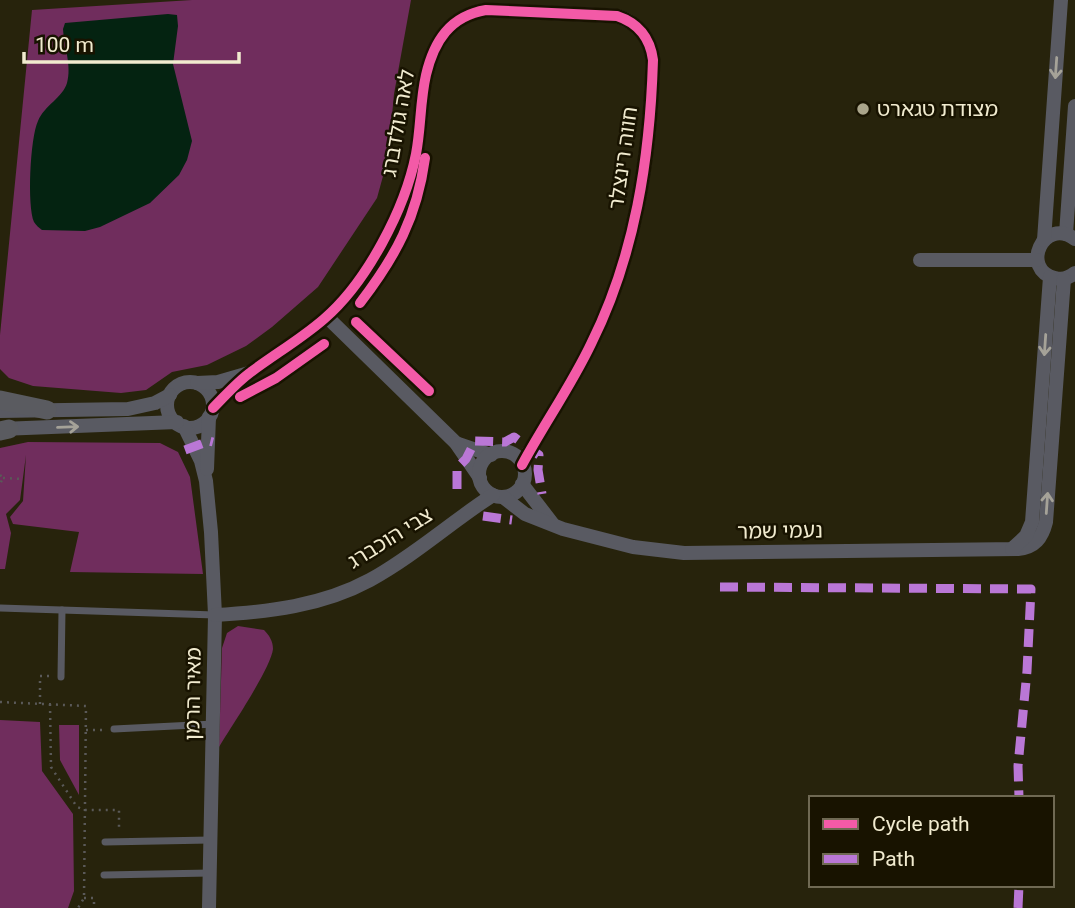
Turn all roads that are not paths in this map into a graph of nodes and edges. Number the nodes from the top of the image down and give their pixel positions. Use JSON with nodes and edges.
{"nodes":[{"id":1,"x":1061,"y":0,"type":"edge"},
{"id":2,"x":452,"y":24,"type":"joint"},
{"id":3,"x":1075,"y":106,"type":"edge"},
{"id":4,"x":1070,"y":237,"type":"edge"},
{"id":5,"x":1044,"y":240,"type":"junction"},
{"id":6,"x":920,"y":260,"type":"dead end"},
{"id":7,"x":1037,"y":260,"type":"junction"},
{"id":8,"x":1063,"y":276,"type":"edge"},
{"id":9,"x":327,"y":317,"type":"junction"},
{"id":10,"x":250,"y":372,"type":"junction"},
{"id":11,"x":197,"y":383,"type":"junction"},
{"id":12,"x":170,"y":395,"type":"junction"},
{"id":13,"x":0,"y":400,"type":"edge"},
{"id":14,"x":47,"y":410,"type":"junction"},
{"id":15,"x":211,"y":412,"type":"junction"},
{"id":16,"x":180,"y":424,"type":"junction"},
{"id":17,"x":2,"y":425,"type":"edge"},
{"id":18,"x":543,"y":426,"type":"junction"},
{"id":19,"x":456,"y":443,"type":"junction"},
{"id":20,"x":510,"y":453,"type":"junction"},
{"id":21,"x":491,"y":454,"type":"junction"},
{"id":22,"x":522,"y":465,"type":"junction"},
{"id":23,"x":480,"y":480,"type":"junction"},
{"id":24,"x":206,"y":481,"type":"junction"},
{"id":25,"x":522,"y":484,"type":"junction"},
{"id":26,"x":498,"y":496,"type":"junction"},
{"id":27,"x":462,"y":515,"type":"junction"},
{"id":28,"x":552,"y":523,"type":"junction"},
{"id":29,"x":0,"y":608,"type":"edge"},
{"id":30,"x":62,"y":610,"type":"junction"},
{"id":31,"x":215,"y":615,"type":"junction"},
{"id":32,"x":61,"y":677,"type":"road end"},
{"id":33,"x":214,"y":724,"type":"junction"},
{"id":34,"x":114,"y":729,"type":"road end"},
{"id":35,"x":210,"y":840,"type":"junction"},
{"id":36,"x":105,"y":842,"type":"dead end"},
{"id":37,"x":210,"y":873,"type":"junction"},
{"id":38,"x":104,"y":875,"type":"dead end"},
{"id":39,"x":209,"y":908,"type":"edge"}],
"edges":[{"from":1,"to":5,"type":"street","one_way":true},
{"from":2,"to":9,"type":"street","name":"לאה גולדברג"},
{"from":2,"to":18,"type":"street","name":"חווה רינצלר"},
{"from":3,"to":4,"type":"street"},
{"from":4,"to":5,"type":"street"},
{"from":5,"to":7,"type":"street"},
{"from":6,"to":7,"type":"street"},
{"from":7,"to":8,"type":"street"},
{"from":8,"to":28,"type":"street","name":"נעמי שמר"},
{"from":9,"to":10,"type":"street","name":"לאה גולדברג"},
{"from":9,"to":19,"type":"street"},
{"from":10,"to":11,"type":"street","name":"לאה גולדברג"},
{"from":10,"to":15,"type":"street","name":"לאה גולדברג"},
{"from":11,"to":12,"type":"street"},
{"from":11,"to":15,"type":"street"},
{"from":12,"to":14,"type":"street"},
{"from":12,"to":16,"type":"street"},
{"from":13,"to":14,"type":"main road"},
{"from":14,"to":17,"type":"street"},
{"from":15,"to":16,"type":"street"},
{"from":15,"to":24,"type":"street","name":"מאיר הרמן"},
{"from":17,"to":16,"type":"street","one_way":true},
{"from":16,"to":24,"type":"street","name":"מאיר הרמן"},
{"from":18,"to":20,"type":"street","name":"חווה רינצלר"},
{"from":18,"to":22,"type":"street","name":"חווה רינצלר"},
{"from":19,"to":21,"type":"street"},
{"from":19,"to":23,"type":"street"},
{"from":20,"to":21,"type":"street"},
{"from":20,"to":22,"type":"street"},
{"from":21,"to":23,"type":"street"},
{"from":22,"to":25,"type":"street"},
{"from":23,"to":26,"type":"street"},
{"from":23,"to":27,"type":"street","name":"צבי הוכברג"},
{"from":24,"to":31,"type":"street","name":"מאיר הרמן"},
{"from":25,"to":26,"type":"street"},
{"from":25,"to":28,"type":"street"},
{"from":26,"to":27,"type":"street","name":"צבי הוכברג"},
{"from":26,"to":28,"type":"street","name":"נעמי שמר"},
{"from":27,"to":31,"type":"street","name":"צבי הוכברג"},
{"from":29,"to":30,"type":"lane"},
{"from":30,"to":31,"type":"lane"},
{"from":30,"to":32,"type":"lane"},
{"from":31,"to":33,"type":"street","name":"מאיר הרמן"},
{"from":33,"to":34,"type":"lane"},
{"from":33,"to":35,"type":"street","name":"מאיר הרמן"},
{"from":35,"to":36,"type":"lane"},
{"from":35,"to":37,"type":"street","name":"מאיר הרמן"},
{"from":37,"to":38,"type":"lane"},
{"from":37,"to":39,"type":"street","name":"מאיר הרמן"}]}
